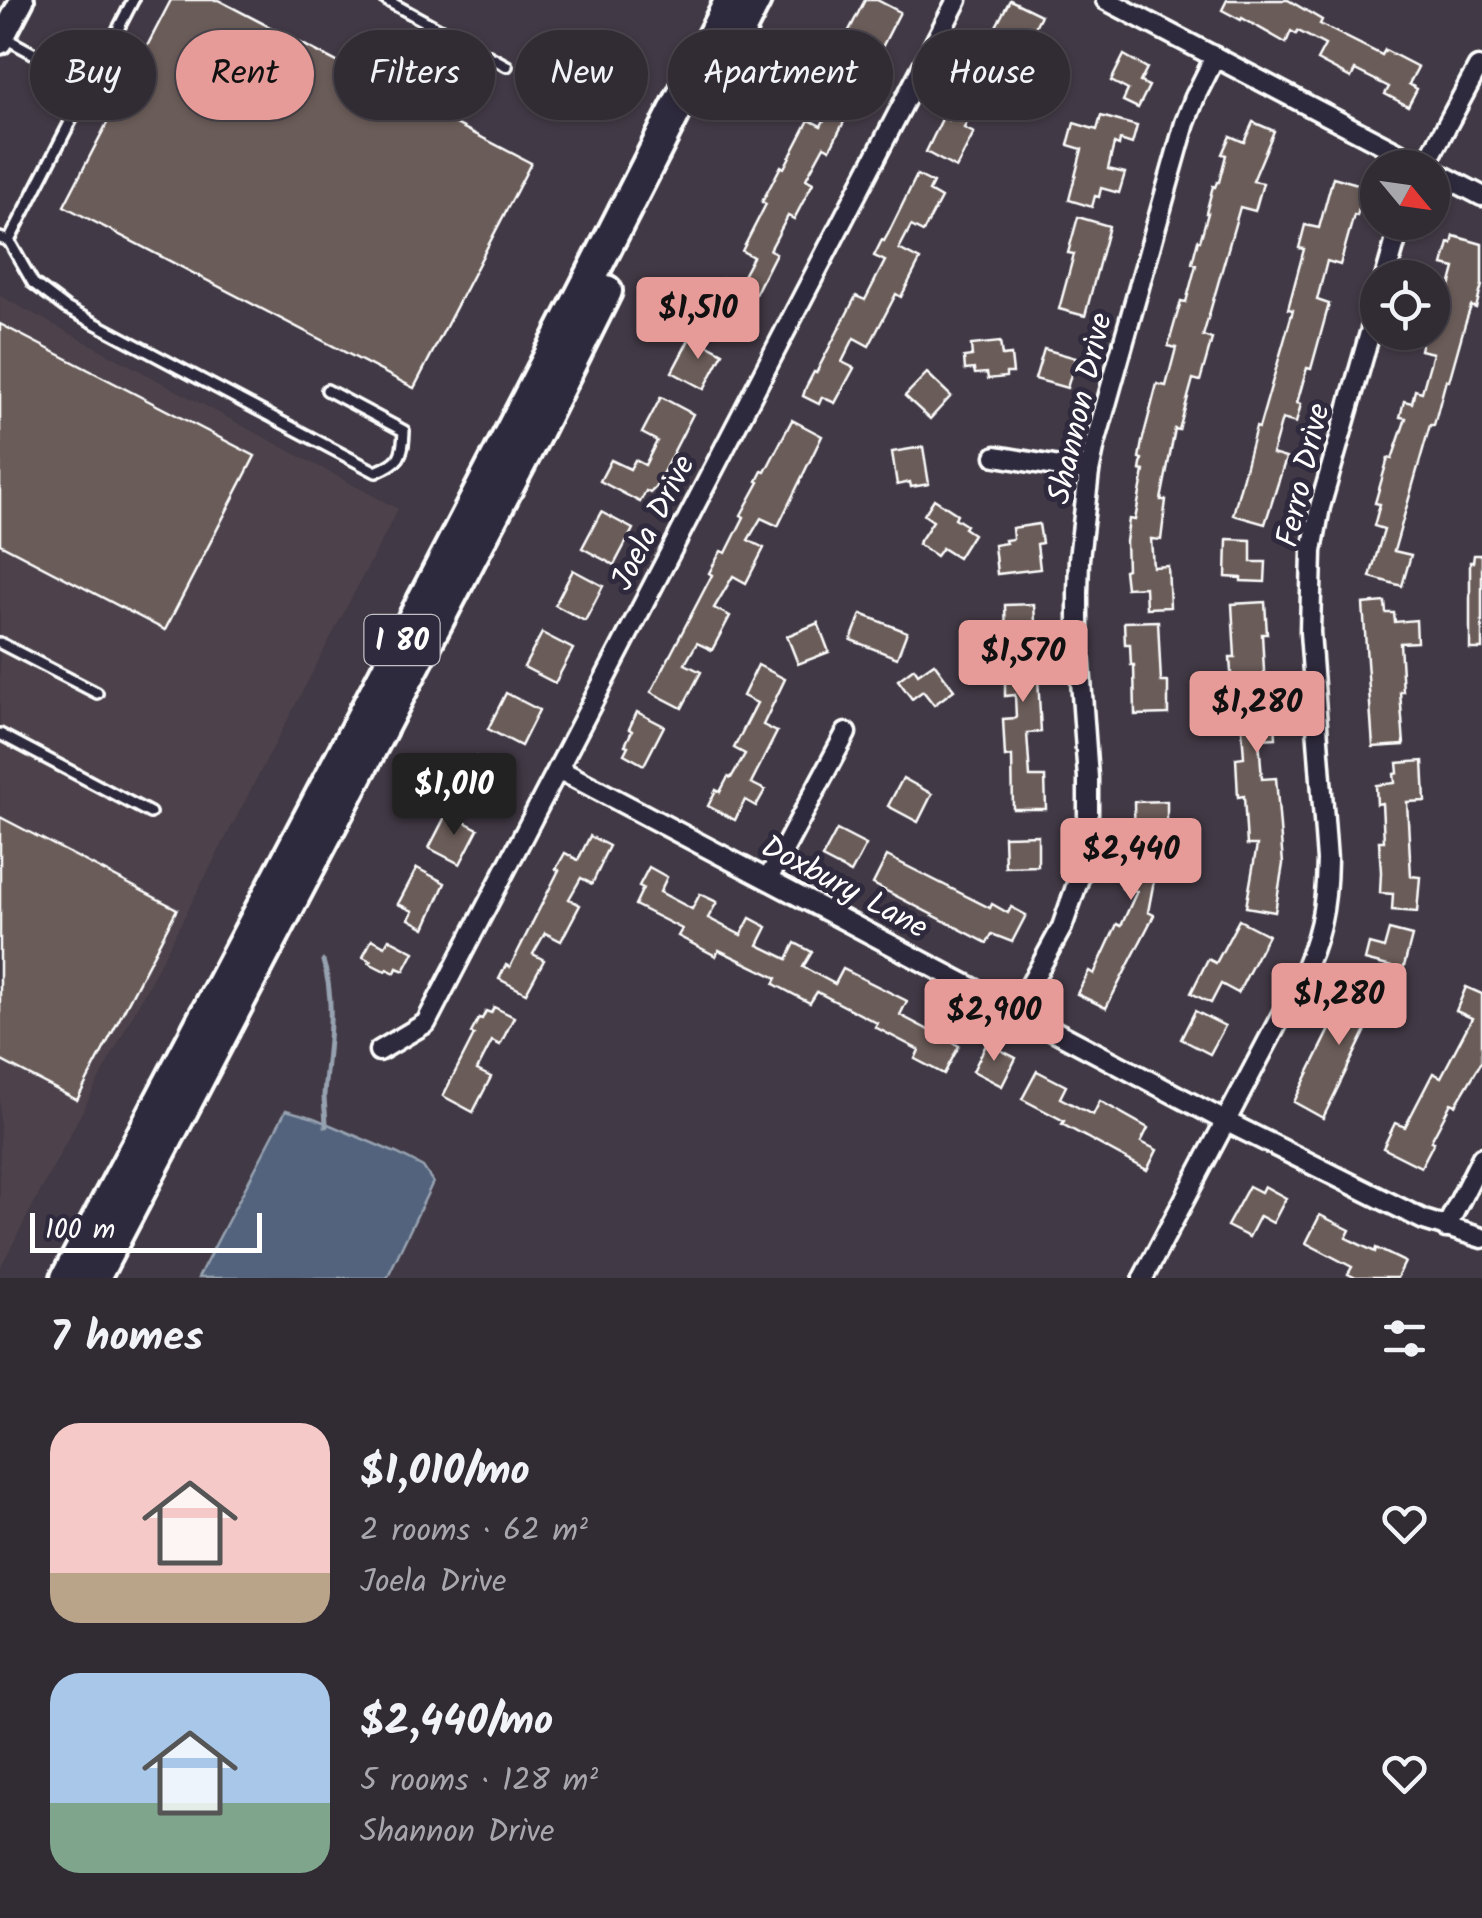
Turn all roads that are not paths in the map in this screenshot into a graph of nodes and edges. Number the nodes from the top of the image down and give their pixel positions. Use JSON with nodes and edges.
{"nodes":[{"id":1,"x":22,"y":0,"type":"edge"},
{"id":2,"x":133,"y":0,"type":"edge"},
{"id":3,"x":386,"y":0,"type":"edge"},
{"id":4,"x":732,"y":0,"type":"edge"},
{"id":5,"x":755,"y":0,"type":"edge"},
{"id":6,"x":957,"y":0,"type":"edge"},
{"id":7,"x":1106,"y":0,"type":"edge"},
{"id":8,"x":118,"y":30,"type":"edge"},
{"id":9,"x":1,"y":39,"type":"edge"},
{"id":10,"x":30,"y":54,"type":"edge"},
{"id":11,"x":1216,"y":57,"type":"junction"},
{"id":12,"x":508,"y":66,"type":"dead end"},
{"id":13,"x":1478,"y":67,"type":"dead end"},
{"id":14,"x":70,"y":120,"type":"edge"},
{"id":15,"x":1394,"y":150,"type":"edge"},
{"id":16,"x":1437,"y":150,"type":"edge"},
{"id":17,"x":1450,"y":179,"type":"edge"},
{"id":18,"x":1482,"y":196,"type":"edge"},
{"id":19,"x":5,"y":239,"type":"edge"},
{"id":20,"x":1365,"y":350,"type":"edge"},
{"id":21,"x":327,"y":390,"type":"dead end"},
{"id":22,"x":996,"y":456,"type":"dead end"},
{"id":23,"x":1090,"y":472,"type":"junction"},
{"id":24,"x":0,"y":643,"type":"edge"},
{"id":25,"x":97,"y":693,"type":"dead end"},
{"id":26,"x":0,"y":734,"type":"edge"},
{"id":27,"x":846,"y":734,"type":"dead end"},
{"id":28,"x":558,"y":769,"type":"junction"},
{"id":29,"x":150,"y":813,"type":"dead end"},
{"id":30,"x":768,"y":879,"type":"junction"},
{"id":31,"x":1016,"y":1011,"type":"junction"},
{"id":32,"x":379,"y":1051,"type":"dead end"},
{"id":33,"x":1225,"y":1121,"type":"junction"},
{"id":34,"x":1482,"y":1157,"type":"edge"},
{"id":35,"x":1446,"y":1228,"type":"junction"},
{"id":36,"x":1482,"y":1238,"type":"edge"},
{"id":37,"x":68,"y":1278,"type":"edge"},
{"id":38,"x":94,"y":1278,"type":"edge"},
{"id":39,"x":1143,"y":1278,"type":"edge"}],
"edges":[{"from":1,"to":9,"type":"street"},
{"from":2,"to":8,"type":"lane"},
{"from":3,"to":12,"type":"lane"},
{"from":4,"to":37,"type":"highway","number":"I 80"},
{"from":5,"to":38,"type":"highway","number":"I 80"},
{"from":6,"to":28,"type":"street","name":"Joela Drive"},
{"from":7,"to":11,"type":"street"},
{"from":9,"to":10,"type":"lane"},
{"from":11,"to":15,"type":"street"},
{"from":11,"to":23,"type":"street","name":"Shannon Drive"},
{"from":13,"to":16,"type":"street"},
{"from":14,"to":19,"type":"lane"},
{"from":17,"to":18,"type":"street"},
{"from":19,"to":21,"type":"lane"},
{"from":20,"to":33,"type":"street","name":"Ferro Drive"},
{"from":22,"to":23,"type":"street"},
{"from":23,"to":31,"type":"street","name":"Shannon Drive"},
{"from":24,"to":25,"type":"lane"},
{"from":26,"to":29,"type":"lane"},
{"from":27,"to":30,"type":"street"},
{"from":28,"to":30,"type":"street","name":"Doxbury Lane"},
{"from":28,"to":32,"type":"street","name":"Joela Drive"},
{"from":30,"to":31,"type":"street","name":"Doxbury Lane"},
{"from":31,"to":33,"type":"street","name":"Doxbury Lane"},
{"from":33,"to":35,"type":"street","name":"Doxbury Lane"},
{"from":33,"to":39,"type":"street","name":"Ferro Drive"},
{"from":34,"to":35,"type":"street"},
{"from":35,"to":36,"type":"street","name":"Doxbury Lane"}]}
